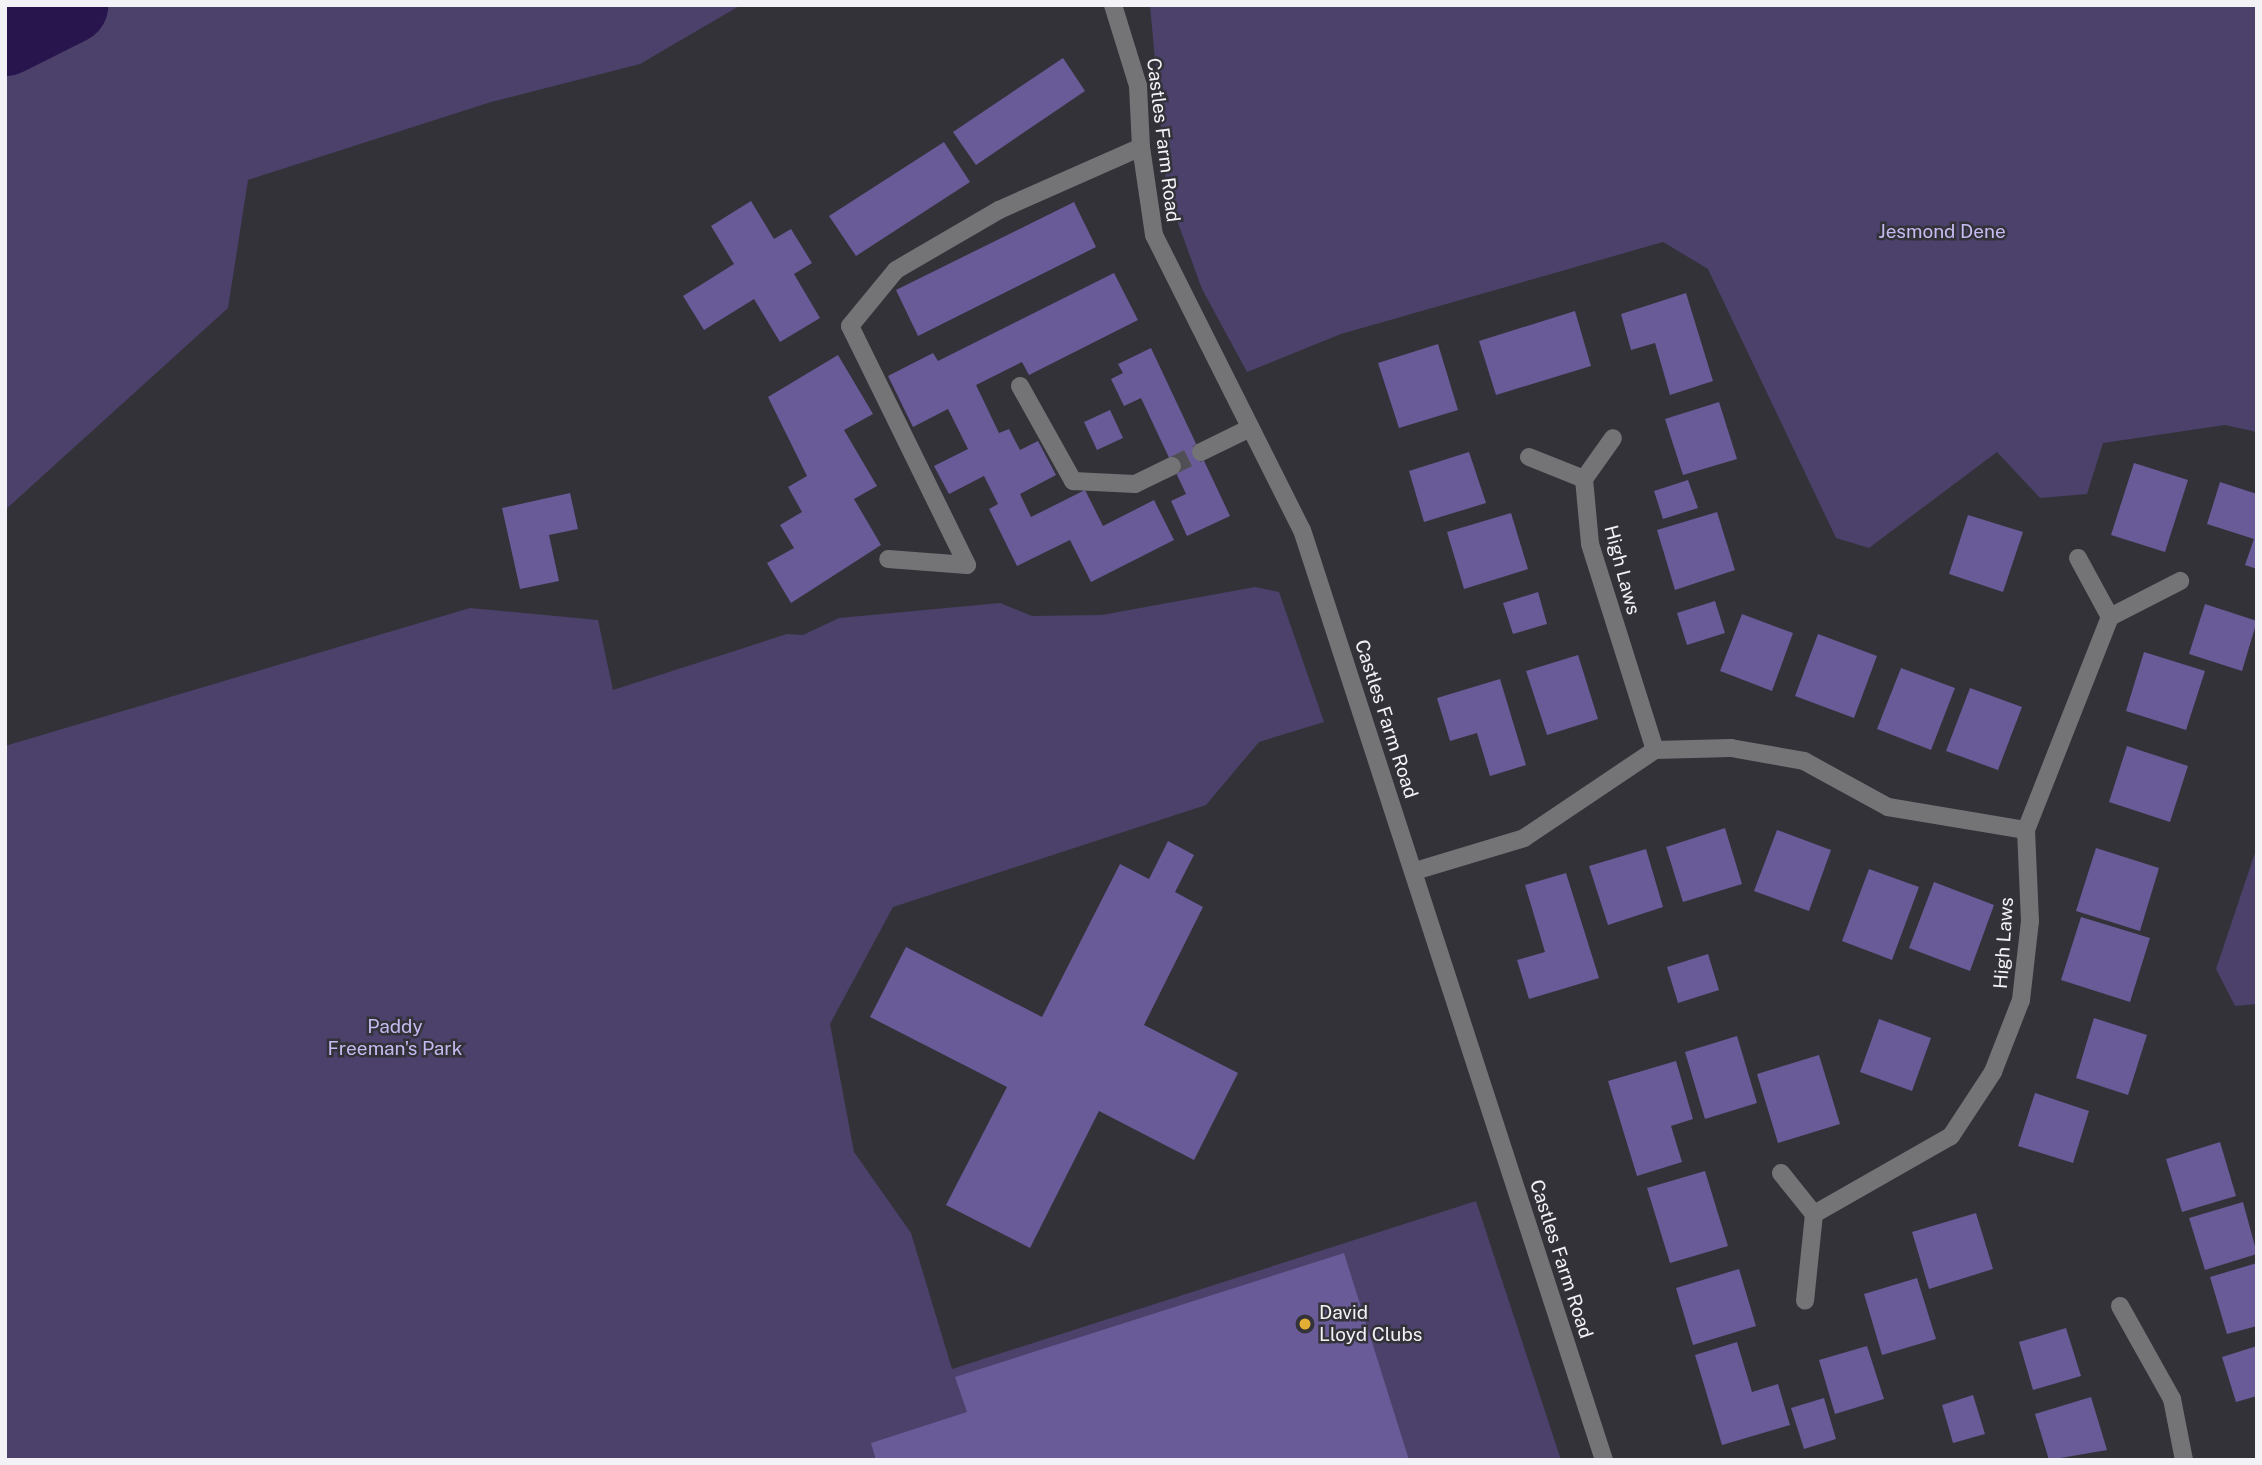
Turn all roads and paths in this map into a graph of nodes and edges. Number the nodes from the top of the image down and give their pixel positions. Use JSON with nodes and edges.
{"nodes":[{"id":1,"x":1113,"y":5,"type":"edge"},
{"id":2,"x":1141,"y":148,"type":"junction"},
{"id":3,"x":1020,"y":386,"type":"dead end"},
{"id":4,"x":1250,"y":428,"type":"junction"},
{"id":5,"x":1613,"y":438,"type":"dead end"},
{"id":6,"x":1201,"y":452,"type":"tunnel mouth"},
{"id":7,"x":1529,"y":457,"type":"dead end"},
{"id":8,"x":1172,"y":466,"type":"tunnel mouth"},
{"id":9,"x":1584,"y":479,"type":"junction"},
{"id":10,"x":2078,"y":558,"type":"dead end"},
{"id":11,"x":888,"y":559,"type":"dead end"},
{"id":12,"x":2180,"y":581,"type":"dead end"},
{"id":13,"x":2109,"y":617,"type":"junction"},
{"id":14,"x":1655,"y":750,"type":"junction"},
{"id":15,"x":2026,"y":830,"type":"junction"},
{"id":16,"x":1415,"y":871,"type":"junction"},
{"id":17,"x":1781,"y":1173,"type":"dead end"},
{"id":18,"x":1814,"y":1214,"type":"junction"},
{"id":19,"x":1805,"y":1301,"type":"dead end"},
{"id":20,"x":2120,"y":1306,"type":"dead end"},
{"id":21,"x":1604,"y":1460,"type":"edge"},
{"id":22,"x":2184,"y":1460,"type":"edge"}],
"edges":[{"from":1,"to":2,"type":"street","name":"Castles Farm Road"},
{"from":2,"to":4,"type":"street","name":"Castles Farm Road"},
{"from":2,"to":11,"type":"street"},
{"from":3,"to":8,"type":"street"},
{"from":4,"to":6,"type":"street"},
{"from":4,"to":16,"type":"street","name":"Castles Farm Road"},
{"from":5,"to":9,"type":"street"},
{"from":7,"to":9,"type":"street"},
{"from":9,"to":14,"type":"street","name":"High Laws"},
{"from":10,"to":13,"type":"street"},
{"from":12,"to":13,"type":"street"},
{"from":13,"to":15,"type":"street","name":"High Laws"},
{"from":14,"to":15,"type":"street"},
{"from":14,"to":16,"type":"street"},
{"from":15,"to":18,"type":"street","name":"High Laws"},
{"from":16,"to":21,"type":"street","name":"Castles Farm Road"},
{"from":17,"to":18,"type":"street"},
{"from":18,"to":19,"type":"street"},
{"from":20,"to":22,"type":"street"}]}
